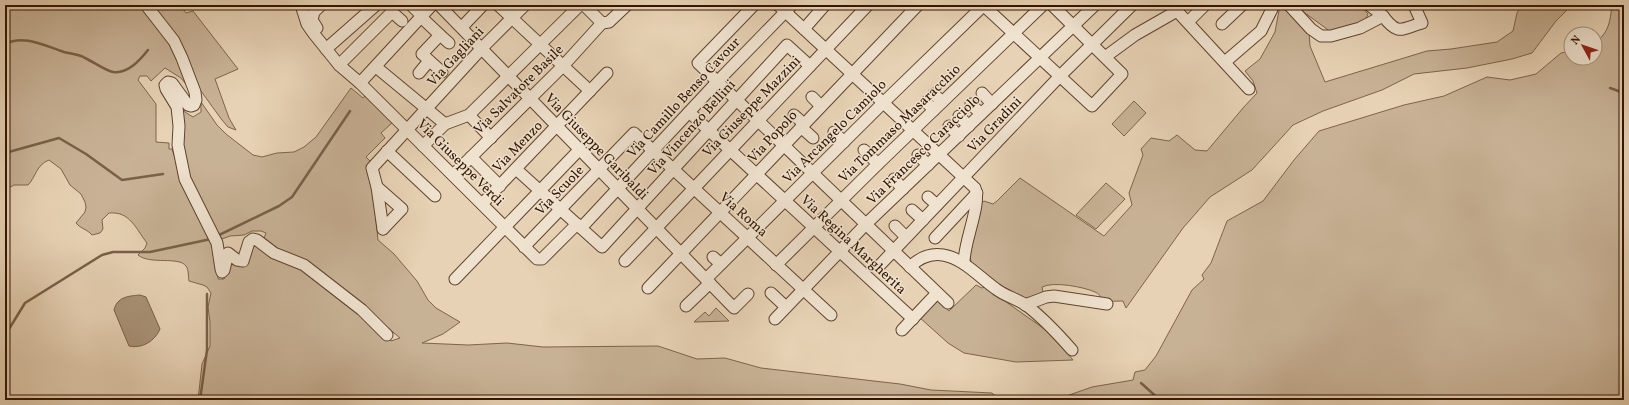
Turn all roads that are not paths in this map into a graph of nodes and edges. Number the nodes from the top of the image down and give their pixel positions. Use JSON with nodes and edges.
{"nodes":[{"id":1,"x":146,"y":5,"type":"edge"},
{"id":2,"x":301,"y":5,"type":"edge"},
{"id":3,"x":321,"y":5,"type":"edge"},
{"id":4,"x":376,"y":5,"type":"edge"},
{"id":5,"x":411,"y":5,"type":"edge"},
{"id":6,"x":432,"y":5,"type":"edge"},
{"id":7,"x":439,"y":5,"type":"edge"},
{"id":8,"x":483,"y":5,"type":"edge"},
{"id":9,"x":498,"y":5,"type":"edge"},
{"id":10,"x":525,"y":5,"type":"edge"},
{"id":11,"x":580,"y":5,"type":"edge"},
{"id":12,"x":584,"y":5,"type":"edge"},
{"id":13,"x":626,"y":5,"type":"edge"},
{"id":14,"x":754,"y":5,"type":"edge"},
{"id":15,"x":825,"y":5,"type":"edge"},
{"id":16,"x":868,"y":5,"type":"edge"},
{"id":17,"x":918,"y":5,"type":"edge"},
{"id":18,"x":983,"y":5,"type":"edge"},
{"id":19,"x":1043,"y":5,"type":"edge"},
{"id":20,"x":1052,"y":5,"type":"edge"},
{"id":21,"x":1095,"y":5,"type":"edge"},
{"id":22,"x":1132,"y":5,"type":"edge"},
{"id":23,"x":1205,"y":5,"type":"edge"},
{"id":24,"x":1242,"y":5,"type":"edge"},
{"id":25,"x":1289,"y":5,"type":"edge"},
{"id":26,"x":1369,"y":5,"type":"edge"},
{"id":27,"x":1414,"y":5,"type":"edge"},
{"id":28,"x":1272,"y":6,"type":"edge"},
{"id":29,"x":785,"y":7,"type":"edge"},
{"id":30,"x":1176,"y":8,"type":"edge"},
{"id":31,"x":422,"y":16,"type":"junction"},
{"id":32,"x":1383,"y":16,"type":"junction"},
{"id":33,"x":512,"y":18,"type":"junction"},
{"id":34,"x":402,"y":21,"type":"dead end"},
{"id":35,"x":1188,"y":22,"type":"junction"},
{"id":36,"x":602,"y":24,"type":"junction"},
{"id":37,"x":1222,"y":24,"type":"dead end"},
{"id":38,"x":1073,"y":26,"type":"junction"},
{"id":39,"x":462,"y":27,"type":"junction"},
{"id":40,"x":804,"y":28,"type":"junction"},
{"id":41,"x":1014,"y":33,"type":"junction"},
{"id":42,"x":314,"y":34,"type":"junction"},
{"id":43,"x":440,"y":35,"type":"junction"},
{"id":44,"x":449,"y":43,"type":"dead end"},
{"id":45,"x":1092,"y":44,"type":"junction"},
{"id":46,"x":540,"y":45,"type":"junction"},
{"id":47,"x":482,"y":48,"type":"junction"},
{"id":48,"x":326,"y":49,"type":"junction"},
{"id":49,"x":826,"y":49,"type":"junction"},
{"id":50,"x":1040,"y":57,"type":"junction"},
{"id":51,"x":1105,"y":57,"type":"junction"},
{"id":52,"x":429,"y":60,"type":"junction"},
{"id":53,"x":1225,"y":62,"type":"junction"},
{"id":54,"x":339,"y":65,"type":"junction"},
{"id":55,"x":563,"y":66,"type":"junction"},
{"id":56,"x":810,"y":66,"type":"junction"},
{"id":57,"x":376,"y":67,"type":"junction"},
{"id":58,"x":442,"y":72,"type":"dead end"},
{"id":59,"x":419,"y":73,"type":"dead end"},
{"id":60,"x":607,"y":73,"type":"dead end"},
{"id":61,"x":852,"y":74,"type":"junction"},
{"id":62,"x":1060,"y":76,"type":"junction"},
{"id":63,"x":509,"y":77,"type":"junction"},
{"id":64,"x":718,"y":82,"type":"junction"},
{"id":65,"x":360,"y":83,"type":"junction"},
{"id":66,"x":1249,"y":89,"type":"dead end"},
{"id":67,"x":590,"y":91,"type":"junction"},
{"id":68,"x":982,"y":93,"type":"dead end"},
{"id":69,"x":812,"y":97,"type":"dead end"},
{"id":70,"x":530,"y":98,"type":"junction"},
{"id":71,"x":736,"y":99,"type":"junction"},
{"id":72,"x":884,"y":102,"type":"junction"},
{"id":73,"x":971,"y":104,"type":"dead end"},
{"id":74,"x":992,"y":104,"type":"junction"},
{"id":75,"x":821,"y":106,"type":"junction"},
{"id":76,"x":426,"y":108,"type":"junction"},
{"id":77,"x":689,"y":112,"type":"junction"},
{"id":78,"x":981,"y":114,"type":"junction"},
{"id":79,"x":469,"y":115,"type":"junction"},
{"id":80,"x":794,"y":115,"type":"dead end"},
{"id":81,"x":959,"y":116,"type":"dead end"},
{"id":82,"x":758,"y":120,"type":"junction"},
{"id":83,"x":445,"y":124,"type":"junction"},
{"id":84,"x":557,"y":126,"type":"junction"},
{"id":85,"x":802,"y":126,"type":"junction"},
{"id":86,"x":949,"y":126,"type":"dead end"},
{"id":87,"x":969,"y":126,"type":"junction"},
{"id":88,"x":406,"y":129,"type":"junction"},
{"id":89,"x":708,"y":130,"type":"junction"},
{"id":90,"x":913,"y":130,"type":"junction"},
{"id":91,"x":834,"y":132,"type":"dead end"},
{"id":92,"x":634,"y":135,"type":"joint"},
{"id":93,"x":959,"y":136,"type":"junction"},
{"id":94,"x":491,"y":138,"type":"junction"},
{"id":95,"x":813,"y":138,"type":"dead end"},
{"id":96,"x":844,"y":142,"type":"junction"},
{"id":97,"x":784,"y":145,"type":"junction"},
{"id":98,"x":423,"y":146,"type":"junction"},
{"id":99,"x":580,"y":149,"type":"junction"},
{"id":100,"x":730,"y":150,"type":"junction"},
{"id":101,"x":864,"y":150,"type":"dead end"},
{"id":102,"x":654,"y":151,"type":"junction"},
{"id":103,"x":387,"y":152,"type":"junction"},
{"id":104,"x":940,"y":154,"type":"junction"},
{"id":105,"x":918,"y":155,"type":"dead end"},
{"id":106,"x":471,"y":157,"type":"junction"},
{"id":107,"x":878,"y":164,"type":"junction"},
{"id":108,"x":928,"y":165,"type":"junction"},
{"id":109,"x":516,"y":168,"type":"junction"},
{"id":110,"x":600,"y":169,"type":"junction"},
{"id":111,"x":673,"y":169,"type":"junction"},
{"id":112,"x":813,"y":173,"type":"junction"},
{"id":113,"x":757,"y":174,"type":"junction"},
{"id":114,"x":453,"y":175,"type":"junction"},
{"id":115,"x":964,"y":177,"type":"junction"},
{"id":116,"x":894,"y":179,"type":"dead end"},
{"id":117,"x":500,"y":186,"type":"junction"},
{"id":118,"x":377,"y":187,"type":"dead end"},
{"id":119,"x":693,"y":188,"type":"junction"},
{"id":120,"x":618,"y":189,"type":"junction"},
{"id":121,"x":903,"y":189,"type":"junction"},
{"id":122,"x":540,"y":190,"type":"junction"},
{"id":123,"x":978,"y":193,"type":"junction"},
{"id":124,"x":435,"y":196,"type":"dead end"},
{"id":125,"x":928,"y":197,"type":"dead end"},
{"id":126,"x":786,"y":200,"type":"junction"},
{"id":127,"x":841,"y":200,"type":"junction"},
{"id":128,"x":482,"y":204,"type":"junction"},
{"id":129,"x":937,"y":205,"type":"junction"},
{"id":130,"x":638,"y":208,"type":"junction"},
{"id":131,"x":561,"y":209,"type":"junction"},
{"id":132,"x":912,"y":210,"type":"dead end"},
{"id":133,"x":720,"y":213,"type":"junction"},
{"id":134,"x":923,"y":220,"type":"junction"},
{"id":135,"x":866,"y":224,"type":"junction"},
{"id":136,"x":579,"y":226,"type":"junction"},
{"id":137,"x":815,"y":226,"type":"junction"},
{"id":138,"x":895,"y":226,"type":"dead end"},
{"id":139,"x":656,"y":227,"type":"junction"},
{"id":140,"x":504,"y":228,"type":"junction"},
{"id":141,"x":906,"y":237,"type":"junction"},
{"id":142,"x":747,"y":238,"type":"junction"},
{"id":143,"x":935,"y":238,"type":"dead end"},
{"id":144,"x":524,"y":247,"type":"junction"},
{"id":145,"x":893,"y":250,"type":"junction"},
{"id":146,"x":840,"y":251,"type":"junction"},
{"id":147,"x":682,"y":253,"type":"junction"},
{"id":148,"x":542,"y":259,"type":"joint"},
{"id":149,"x":625,"y":261,"type":"dead end"},
{"id":150,"x":964,"y":264,"type":"junction"},
{"id":151,"x":776,"y":265,"type":"junction"},
{"id":152,"x":879,"y":266,"type":"dead end"},
{"id":153,"x":910,"y":267,"type":"junction"},
{"id":154,"x":455,"y":279,"type":"dead end"},
{"id":155,"x":708,"y":281,"type":"junction"},
{"id":156,"x":648,"y":288,"type":"dead end"},
{"id":157,"x":803,"y":290,"type":"junction"},
{"id":158,"x":771,"y":293,"type":"dead end"},
{"id":159,"x":937,"y":293,"type":"junction"},
{"id":160,"x":748,"y":294,"type":"dead end"},
{"id":161,"x":948,"y":304,"type":"dead end"},
{"id":162,"x":1107,"y":304,"type":"dead end"},
{"id":163,"x":1025,"y":305,"type":"junction"},
{"id":164,"x":686,"y":306,"type":"dead end"},
{"id":165,"x":786,"y":307,"type":"junction"},
{"id":166,"x":831,"y":315,"type":"dead end"},
{"id":167,"x":913,"y":317,"type":"junction"},
{"id":168,"x":775,"y":319,"type":"dead end"},
{"id":169,"x":902,"y":330,"type":"dead end"},
{"id":170,"x":387,"y":335,"type":"dead end"},
{"id":171,"x":1072,"y":350,"type":"dead end"}],
"edges":[{"from":1,"to":170,"type":"street"},
{"from":2,"to":42,"type":"street","name":"Via Giuseppe Verdi"},
{"from":3,"to":42,"type":"street"},
{"from":4,"to":48,"type":"street"},
{"from":5,"to":31,"type":"street"},
{"from":6,"to":31,"type":"street"},
{"from":7,"to":39,"type":"street","name":"Via Giuseppe Garibaldi"},
{"from":8,"to":39,"type":"street"},
{"from":9,"to":33,"type":"street"},
{"from":10,"to":33,"type":"street","name":"Via Gagliani"},
{"from":11,"to":46,"type":"street"},
{"from":12,"to":36,"type":"street"},
{"from":13,"to":36,"type":"street","name":"Via Salvatore Basile"},
{"from":14,"to":64,"type":"street"},
{"from":15,"to":40,"type":"street"},
{"from":16,"to":49,"type":"street","name":"Via Giuseppe Mazzini"},
{"from":17,"to":61,"type":"street","name":"Via Popolo"},
{"from":18,"to":41,"type":"street"},
{"from":18,"to":72,"type":"street","name":"Via Arcangelo Camiolo"},
{"from":19,"to":41,"type":"street","name":"Via Tommaso Masaracchio"},
{"from":20,"to":38,"type":"street"},
{"from":21,"to":38,"type":"street","name":"Via Francesco Caracciolo"},
{"from":22,"to":45,"type":"street","name":"Via Gradini"},
{"from":23,"to":35,"type":"street"},
{"from":24,"to":37,"type":"street"},
{"from":25,"to":32,"type":"street"},
{"from":26,"to":32,"type":"street"},
{"from":27,"to":32,"type":"street"},
{"from":28,"to":53,"type":"street"},
{"from":29,"to":40,"type":"street"},
{"from":29,"to":64,"type":"street","name":"Via Camillo Benso Cavour"},
{"from":30,"to":35,"type":"street"},
{"from":30,"to":51,"type":"street"},
{"from":31,"to":43,"type":"street"},
{"from":31,"to":57,"type":"street"},
{"from":33,"to":46,"type":"street"},
{"from":33,"to":47,"type":"street","name":"Via Gagliani"},
{"from":34,"to":54,"type":"street"},
{"from":35,"to":53,"type":"street"},
{"from":36,"to":55,"type":"street","name":"Via Salvatore Basile"},
{"from":38,"to":45,"type":"street"},
{"from":38,"to":50,"type":"street","name":"Via Francesco Caracciolo"},
{"from":39,"to":47,"type":"street","name":"Via Giuseppe Garibaldi"},
{"from":40,"to":49,"type":"street"},
{"from":41,"to":50,"type":"street"},
{"from":41,"to":90,"type":"street","name":"Via Tommaso Masaracchio"},
{"from":42,"to":48,"type":"street","name":"Via Giuseppe Verdi"},
{"from":43,"to":44,"type":"street"},
{"from":43,"to":52,"type":"street"},
{"from":45,"to":51,"type":"street"},
{"from":45,"to":62,"type":"street","name":"Via Gradini"},
{"from":46,"to":55,"type":"street"},
{"from":46,"to":63,"type":"street"},
{"from":47,"to":63,"type":"street","name":"Via Giuseppe Garibaldi"},
{"from":47,"to":76,"type":"street","name":"Via Gagliani"},
{"from":48,"to":54,"type":"street","name":"Via Giuseppe Verdi"},
{"from":49,"to":56,"type":"street","name":"Via Giuseppe Mazzini"},
{"from":49,"to":61,"type":"street"},
{"from":50,"to":62,"type":"street"},
{"from":50,"to":74,"type":"street","name":"Via Francesco Caracciolo"},
{"from":51,"to":62,"type":"street"},
{"from":52,"to":58,"type":"street"},
{"from":52,"to":59,"type":"street"},
{"from":53,"to":66,"type":"street"},
{"from":54,"to":65,"type":"street","name":"Via Giuseppe Verdi"},
{"from":55,"to":67,"type":"street"},
{"from":55,"to":70,"type":"street","name":"Via Salvatore Basile"},
{"from":56,"to":71,"type":"street","name":"Via Vincenzo Bellini"},
{"from":56,"to":82,"type":"street","name":"Via Giuseppe Mazzini"},
{"from":57,"to":65,"type":"street"},
{"from":57,"to":76,"type":"street"},
{"from":60,"to":67,"type":"street","name":"Via Menzo"},
{"from":61,"to":72,"type":"street"},
{"from":61,"to":75,"type":"street","name":"Via Popolo"},
{"from":62,"to":115,"type":"street","name":"Via Gradini"},
{"from":63,"to":70,"type":"street","name":"Via Giuseppe Garibaldi"},
{"from":63,"to":79,"type":"street"},
{"from":64,"to":71,"type":"street"},
{"from":64,"to":77,"type":"street","name":"Via Camillo Benso Cavour"},
{"from":65,"to":88,"type":"street","name":"Via Giuseppe Verdi"},
{"from":67,"to":84,"type":"street","name":"Via Menzo"},
{"from":68,"to":74,"type":"street"},
{"from":69,"to":75,"type":"street"},
{"from":70,"to":84,"type":"street","name":"Via Giuseppe Garibaldi"},
{"from":70,"to":94,"type":"street","name":"Via Salvatore Basile"},
{"from":71,"to":82,"type":"street"},
{"from":71,"to":89,"type":"street","name":"Via Vincenzo Bellini"},
{"from":72,"to":90,"type":"street"},
{"from":72,"to":96,"type":"street","name":"Via Arcangelo Camiolo"},
{"from":73,"to":78,"type":"street"},
{"from":74,"to":78,"type":"street","name":"Via Francesco Caracciolo"},
{"from":75,"to":85,"type":"street","name":"Via Popolo"},
{"from":76,"to":83,"type":"street"},
{"from":76,"to":88,"type":"street","name":"Via Gagliani"},
{"from":77,"to":89,"type":"street","name":"Via Regina Margherita"},
{"from":77,"to":102,"type":"street","name":"Via Camillo Benso Cavour"},
{"from":78,"to":87,"type":"street","name":"Via Francesco Caracciolo"},
{"from":79,"to":83,"type":"street"},
{"from":79,"to":94,"type":"street"},
{"from":80,"to":85,"type":"street"},
{"from":81,"to":87,"type":"street"},
{"from":82,"to":97,"type":"street"},
{"from":82,"to":100,"type":"street","name":"Via Giuseppe Mazzini"},
{"from":83,"to":98,"type":"street"},
{"from":84,"to":99,"type":"street","name":"Via Giuseppe Garibaldi"},
{"from":84,"to":109,"type":"street","name":"Via Menzo"},
{"from":85,"to":95,"type":"street"},
{"from":85,"to":97,"type":"street","name":"Via Popolo"},
{"from":86,"to":93,"type":"street"},
{"from":87,"to":93,"type":"street","name":"Via Francesco Caracciolo"},
{"from":88,"to":98,"type":"street","name":"Via Giuseppe Verdi"},
{"from":88,"to":103,"type":"street","name":"Via Gagliani"},
{"from":89,"to":100,"type":"street","name":"Via Regina Margherita"},
{"from":89,"to":111,"type":"street","name":"Via Vincenzo Bellini"},
{"from":90,"to":104,"type":"street"},
{"from":90,"to":107,"type":"street","name":"Via Tommaso Masaracchio"},
{"from":91,"to":96,"type":"street"},
{"from":92,"to":102,"type":"street","name":"Via Roma"},
{"from":92,"to":110,"type":"street","name":"Via Scuole"},
{"from":93,"to":104,"type":"street","name":"Via Francesco Caracciolo"},
{"from":94,"to":106,"type":"street","name":"Via Salvatore Basile"},
{"from":96,"to":112,"type":"street","name":"Via Arcangelo Camiolo"},
{"from":97,"to":112,"type":"street"},
{"from":97,"to":113,"type":"street","name":"Via Popolo"},
{"from":98,"to":114,"type":"street","name":"Via Giuseppe Verdi"},
{"from":99,"to":110,"type":"street","name":"Via Giuseppe Garibaldi"},
{"from":99,"to":122,"type":"street"},
{"from":100,"to":113,"type":"street","name":"Via Regina Margherita"},
{"from":100,"to":119,"type":"street","name":"Via Giuseppe Mazzini"},
{"from":101,"to":107,"type":"street"},
{"from":102,"to":111,"type":"street","name":"Via Roma"},
{"from":102,"to":120,"type":"street","name":"Via Camillo Benso Cavour"},
{"from":103,"to":118,"type":"street","name":"Via Gagliani"},
{"from":103,"to":124,"type":"street"},
{"from":104,"to":108,"type":"street","name":"Via Francesco Caracciolo"},
{"from":104,"to":115,"type":"street"},
{"from":105,"to":108,"type":"street"},
{"from":106,"to":114,"type":"street","name":"Via Salvatore Basile"},
{"from":106,"to":117,"type":"street"},
{"from":107,"to":127,"type":"street","name":"Via Tommaso Masaracchio"},
{"from":108,"to":121,"type":"street","name":"Via Francesco Caracciolo"},
{"from":109,"to":117,"type":"street","name":"Via Menzo"},
{"from":109,"to":122,"type":"street"},
{"from":110,"to":120,"type":"street","name":"Via Giuseppe Garibaldi"},
{"from":110,"to":131,"type":"street","name":"Via Scuole"},
{"from":111,"to":119,"type":"street","name":"Via Roma"},
{"from":111,"to":130,"type":"street","name":"Via Vincenzo Bellini"},
{"from":112,"to":126,"type":"street","name":"Via Arcangelo Camiolo"},
{"from":112,"to":127,"type":"street"},
{"from":113,"to":126,"type":"street","name":"Via Regina Margherita"},
{"from":113,"to":133,"type":"street","name":"Via Popolo"},
{"from":114,"to":128,"type":"street","name":"Via Giuseppe Verdi"},
{"from":115,"to":123,"type":"street"},
{"from":115,"to":129,"type":"street","name":"Via Gradini"},
{"from":116,"to":121,"type":"street"},
{"from":117,"to":128,"type":"street","name":"Via Menzo"},
{"from":119,"to":133,"type":"street","name":"Via Roma"},
{"from":119,"to":139,"type":"street","name":"Via Giuseppe Mazzini"},
{"from":120,"to":130,"type":"street","name":"Via Giuseppe Garibaldi"},
{"from":120,"to":136,"type":"street","name":"Via Camillo Benso Cavour"},
{"from":121,"to":135,"type":"street","name":"Via Francesco Caracciolo"},
{"from":122,"to":131,"type":"street"},
{"from":122,"to":140,"type":"street"},
{"from":123,"to":143,"type":"street"},
{"from":123,"to":150,"type":"street"},
{"from":125,"to":129,"type":"street"},
{"from":126,"to":137,"type":"street","name":"Via Regina Margherita"},
{"from":126,"to":142,"type":"street","name":"Via Arcangelo Camiolo"},
{"from":127,"to":135,"type":"street"},
{"from":127,"to":137,"type":"street","name":"Via Tommaso Masaracchio"},
{"from":128,"to":140,"type":"street","name":"Via Giuseppe Verdi"},
{"from":129,"to":134,"type":"street","name":"Via Gradini"},
{"from":130,"to":136,"type":"street","name":"Via Vincenzo Bellini"},
{"from":130,"to":139,"type":"street","name":"Via Giuseppe Garibaldi"},
{"from":131,"to":136,"type":"street"},
{"from":131,"to":144,"type":"street","name":"Via Scuole"},
{"from":132,"to":134,"type":"street"},
{"from":133,"to":142,"type":"street","name":"Via Roma"},
{"from":133,"to":147,"type":"street","name":"Via Popolo"},
{"from":134,"to":141,"type":"street","name":"Via Gradini"},
{"from":135,"to":145,"type":"street"},
{"from":135,"to":146,"type":"street","name":"Via Francesco Caracciolo"},
{"from":136,"to":148,"type":"street","name":"Via Camillo Benso Cavour"},
{"from":137,"to":146,"type":"street","name":"Via Regina Margherita"},
{"from":137,"to":151,"type":"street","name":"Via Tommaso Masaracchio"},
{"from":138,"to":141,"type":"street"},
{"from":139,"to":147,"type":"street","name":"Via Giuseppe Garibaldi"},
{"from":139,"to":149,"type":"street","name":"Via Giuseppe Mazzini"},
{"from":140,"to":144,"type":"street","name":"Via Giuseppe Verdi"},
{"from":140,"to":154,"type":"street"},
{"from":141,"to":145,"type":"street","name":"Via Gradini"},
{"from":142,"to":151,"type":"street","name":"Via Roma"},
{"from":142,"to":155,"type":"street","name":"Via Arcangelo Camiolo"},
{"from":144,"to":148,"type":"street","name":"Via Giuseppe Verdi"},
{"from":145,"to":152,"type":"street","name":"Via Gradini"},
{"from":145,"to":153,"type":"street"},
{"from":146,"to":157,"type":"street","name":"Via Francesco Caracciolo"},
{"from":146,"to":167,"type":"street","name":"Via Regina Margherita"},
{"from":147,"to":155,"type":"street","name":"Via Giuseppe Garibaldi"},
{"from":147,"to":156,"type":"street","name":"Via Popolo"},
{"from":150,"to":153,"type":"street"},
{"from":150,"to":163,"type":"street"},
{"from":151,"to":157,"type":"street","name":"Via Roma"},
{"from":153,"to":159,"type":"street"},
{"from":155,"to":160,"type":"street","name":"Via Giuseppe Garibaldi"},
{"from":155,"to":164,"type":"street","name":"Via Arcangelo Camiolo"},
{"from":157,"to":165,"type":"street","name":"Via Francesco Caracciolo"},
{"from":157,"to":166,"type":"street","name":"Via Roma"},
{"from":158,"to":165,"type":"street"},
{"from":159,"to":161,"type":"street"},
{"from":159,"to":167,"type":"street"},
{"from":162,"to":163,"type":"street"},
{"from":163,"to":171,"type":"street"},
{"from":165,"to":168,"type":"street","name":"Via Francesco Caracciolo"},
{"from":167,"to":169,"type":"street"}]}
